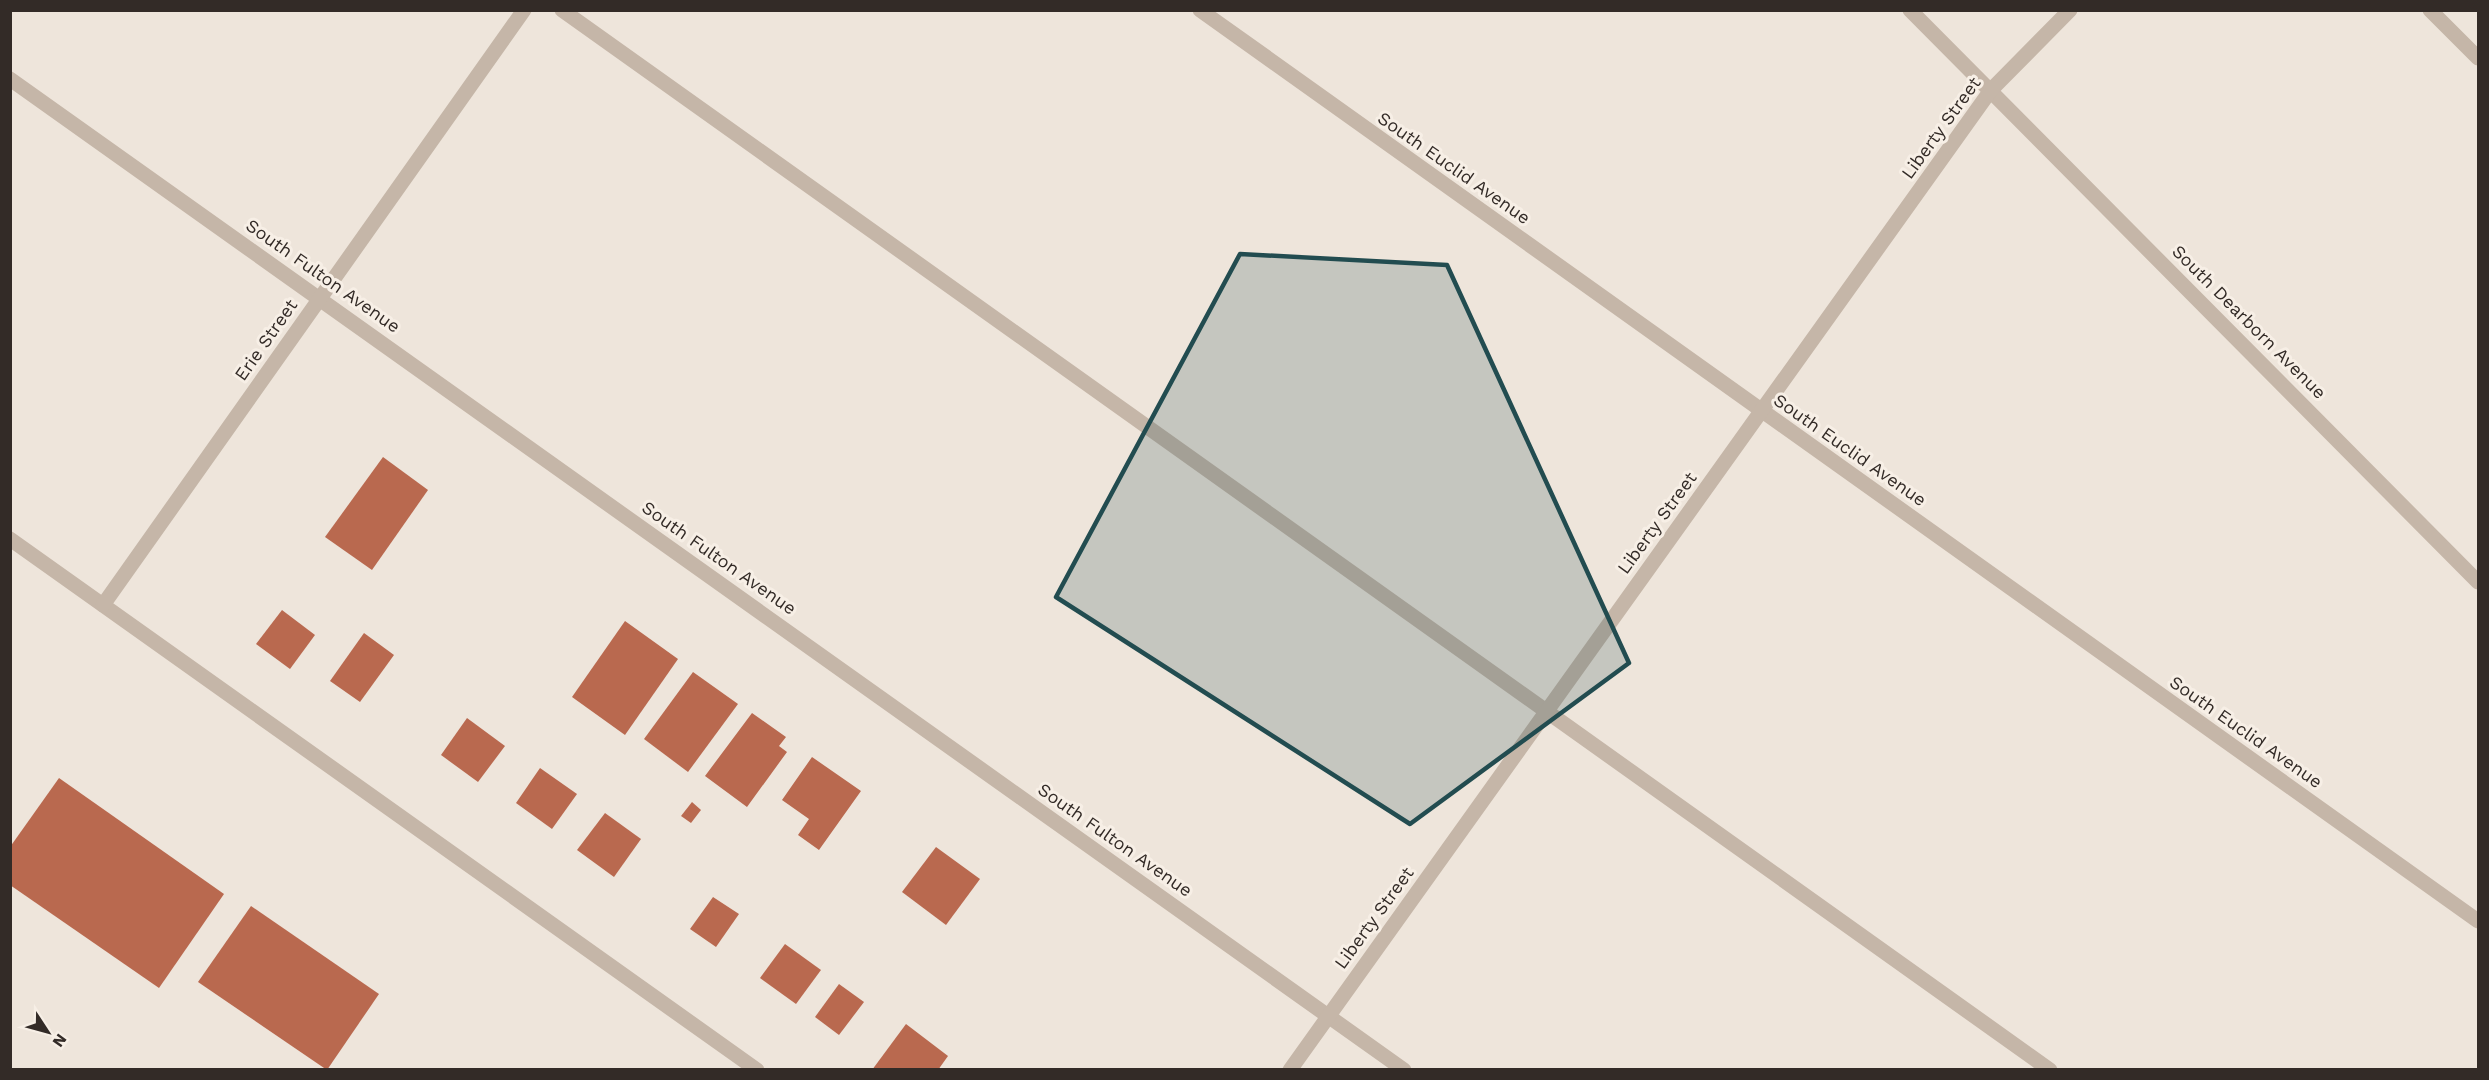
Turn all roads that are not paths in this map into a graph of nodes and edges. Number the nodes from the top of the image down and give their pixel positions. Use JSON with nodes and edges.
{"nodes":[{"id":1,"x":524,"y":10,"type":"edge"},
{"id":2,"x":562,"y":10,"type":"edge"},
{"id":3,"x":1200,"y":10,"type":"edge"},
{"id":4,"x":1910,"y":10,"type":"edge"},
{"id":5,"x":2070,"y":10,"type":"edge"},
{"id":6,"x":2430,"y":10,"type":"edge"},
{"id":7,"x":2478,"y":58,"type":"edge"},
{"id":8,"x":10,"y":79,"type":"edge"},
{"id":9,"x":1991,"y":90,"type":"junction"},
{"id":10,"x":320,"y":298,"type":"junction"},
{"id":11,"x":1761,"y":411,"type":"junction"},
{"id":12,"x":10,"y":539,"type":"edge"},
{"id":13,"x":2478,"y":582,"type":"edge"},
{"id":14,"x":103,"y":605,"type":"junction"},
{"id":15,"x":1546,"y":711,"type":"junction"},
{"id":16,"x":2478,"y":921,"type":"edge"},
{"id":17,"x":1329,"y":1016,"type":"junction"},
{"id":18,"x":757,"y":1070,"type":"edge"},
{"id":19,"x":1290,"y":1070,"type":"edge"},
{"id":20,"x":1404,"y":1070,"type":"edge"},
{"id":21,"x":2050,"y":1070,"type":"edge"}],
"edges":[{"from":1,"to":10,"type":"street","name":"Erie Street"},
{"from":2,"to":15,"type":"street"},
{"from":3,"to":11,"type":"street","name":"South Euclid Avenue"},
{"from":4,"to":9,"type":"street","name":"South Dearborn Avenue"},
{"from":5,"to":9,"type":"street","name":"Liberty Street"},
{"from":6,"to":7,"type":"street"},
{"from":8,"to":10,"type":"street","name":"South Fulton Avenue"},
{"from":9,"to":11,"type":"street","name":"Liberty Street"},
{"from":9,"to":13,"type":"street","name":"South Dearborn Avenue"},
{"from":10,"to":14,"type":"street","name":"Erie Street"},
{"from":10,"to":17,"type":"street","name":"South Fulton Avenue"},
{"from":11,"to":15,"type":"street","name":"Liberty Street"},
{"from":11,"to":16,"type":"street","name":"South Euclid Avenue"},
{"from":12,"to":14,"type":"street"},
{"from":14,"to":18,"type":"street"},
{"from":15,"to":17,"type":"street","name":"Liberty Street"},
{"from":15,"to":21,"type":"street"},
{"from":17,"to":19,"type":"street","name":"Liberty Street"},
{"from":17,"to":20,"type":"street","name":"South Fulton Avenue"}]}
